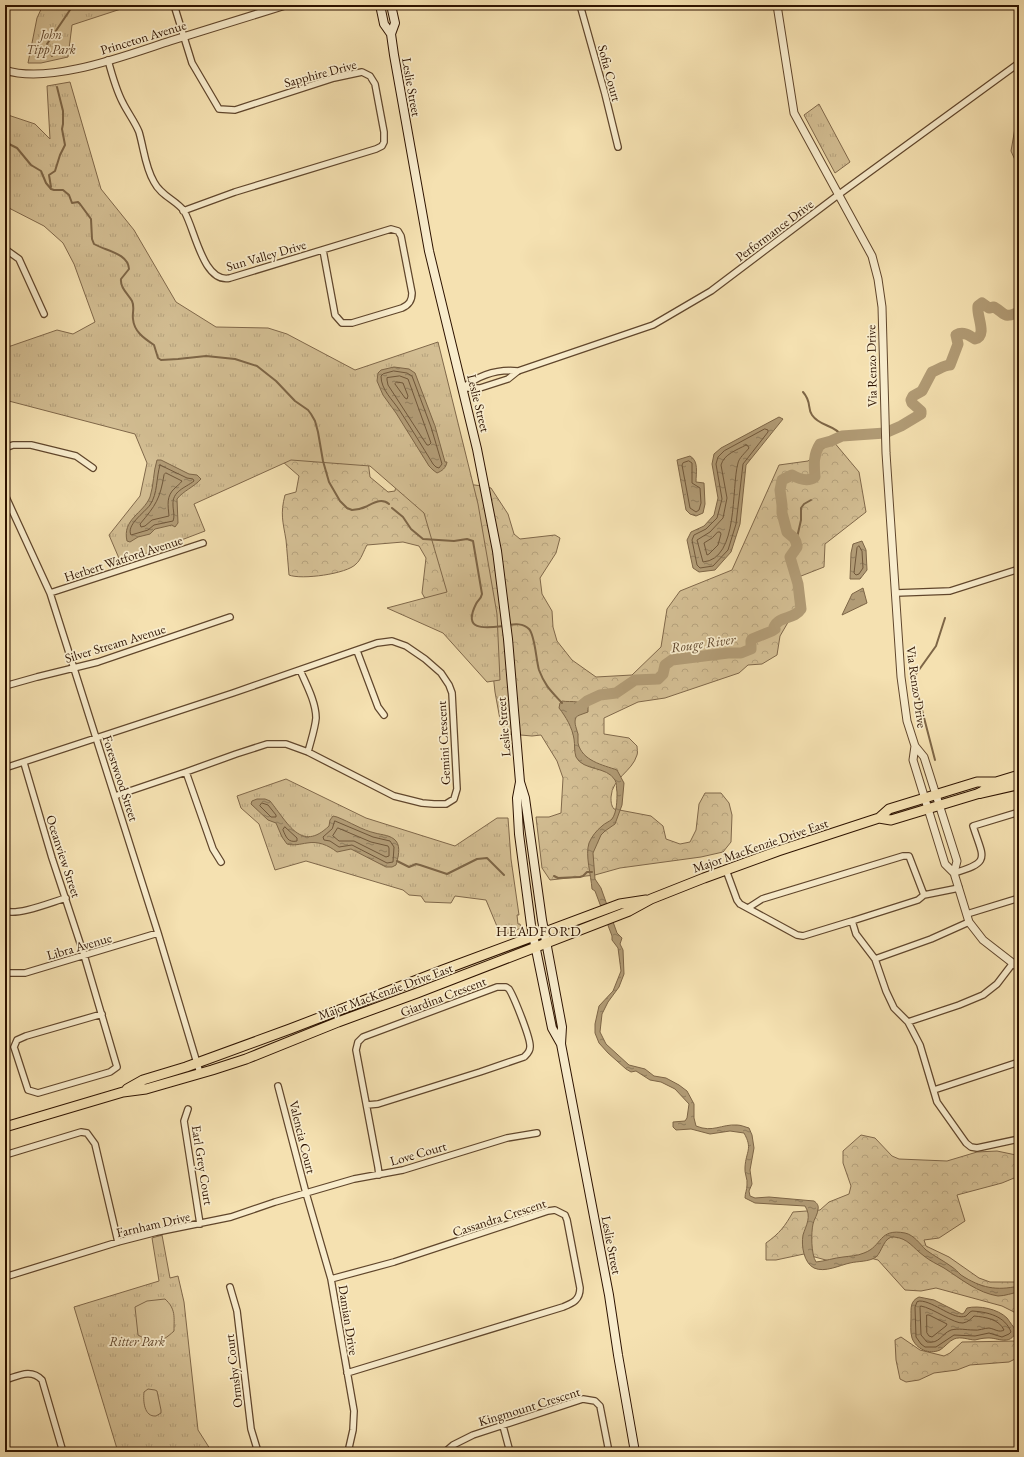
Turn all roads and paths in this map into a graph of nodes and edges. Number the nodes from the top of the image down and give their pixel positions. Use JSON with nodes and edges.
{"nodes":[{"id":1,"x":174,"y":5,"type":"edge"},
{"id":2,"x":286,"y":5,"type":"edge"},
{"id":3,"x":380,"y":5,"type":"edge"},
{"id":4,"x":391,"y":5,"type":"edge"},
{"id":5,"x":580,"y":5,"type":"edge"},
{"id":6,"x":777,"y":5,"type":"edge"},
{"id":7,"x":391,"y":34,"type":"junction"},
{"id":8,"x":184,"y":37,"type":"junction"},
{"id":9,"x":108,"y":60,"type":"junction"},
{"id":10,"x":1019,"y":62,"type":"edge"},
{"id":11,"x":5,"y":70,"type":"edge"},
{"id":12,"x":618,"y":147,"type":"dead end"},
{"id":13,"x":838,"y":195,"type":"junction"},
{"id":14,"x":183,"y":210,"type":"junction"},
{"id":15,"x":5,"y":249,"type":"edge"},
{"id":16,"x":323,"y":250,"type":"junction"},
{"id":17,"x":44,"y":314,"type":"dead end"},
{"id":18,"x":518,"y":371,"type":"junction"},
{"id":19,"x":463,"y":388,"type":"junction"},
{"id":20,"x":5,"y":448,"type":"edge"},
{"id":21,"x":93,"y":468,"type":"dead end"},
{"id":22,"x":5,"y":495,"type":"edge"},
{"id":23,"x":203,"y":542,"type":"dead end"},
{"id":24,"x":1019,"y":569,"type":"edge"},
{"id":25,"x":50,"y":593,"type":"junction"},
{"id":26,"x":896,"y":593,"type":"junction"},
{"id":27,"x":230,"y":617,"type":"dead end"},
{"id":28,"x":357,"y":650,"type":"junction"},
{"id":29,"x":73,"y":668,"type":"junction"},
{"id":30,"x":300,"y":670,"type":"junction"},
{"id":31,"x":5,"y":686,"type":"edge"},
{"id":32,"x":384,"y":715,"type":"dead end"},
{"id":33,"x":96,"y":739,"type":"junction"},
{"id":34,"x":915,"y":746,"type":"junction"},
{"id":35,"x":308,"y":752,"type":"junction"},
{"id":36,"x":24,"y":763,"type":"junction"},
{"id":37,"x":5,"y":768,"type":"edge"},
{"id":38,"x":186,"y":772,"type":"junction"},
{"id":39,"x":1019,"y":775,"type":"edge"},
{"id":40,"x":520,"y":782,"type":"junction"},
{"id":41,"x":996,"y":782,"type":"junction"},
{"id":42,"x":1019,"y":784,"type":"edge"},
{"id":43,"x":980,"y":793,"type":"junction"},
{"id":44,"x":936,"y":795,"type":"junction"},
{"id":45,"x":115,"y":796,"type":"junction"},
{"id":46,"x":924,"y":798,"type":"junction"},
{"id":47,"x":939,"y":806,"type":"junction"},
{"id":48,"x":928,"y":809,"type":"junction"},
{"id":49,"x":1019,"y":812,"type":"edge"},
{"id":50,"x":879,"y":818,"type":"junction"},
{"id":51,"x":221,"y":862,"type":"dead end"},
{"id":52,"x":726,"y":870,"type":"junction"},
{"id":53,"x":954,"y":873,"type":"junction"},
{"id":54,"x":959,"y":888,"type":"junction"},
{"id":55,"x":924,"y":895,"type":"junction"},
{"id":56,"x":66,"y":898,"type":"junction"},
{"id":57,"x":1019,"y":898,"type":"edge"},
{"id":58,"x":651,"y":899,"type":"junction"},
{"id":59,"x":748,"y":908,"type":"junction"},
{"id":60,"x":5,"y":911,"type":"edge"},
{"id":61,"x":967,"y":914,"type":"junction"},
{"id":62,"x":852,"y":921,"type":"junction"},
{"id":63,"x":970,"y":922,"type":"junction"},
{"id":64,"x":545,"y":932,"type":"junction"},
{"id":65,"x":158,"y":933,"type":"junction"},
{"id":66,"x":533,"y":936,"type":"junction"},
{"id":67,"x":547,"y":944,"type":"junction"},
{"id":68,"x":536,"y":948,"type":"junction"},
{"id":69,"x":84,"y":955,"type":"junction"},
{"id":70,"x":875,"y":959,"type":"junction"},
{"id":71,"x":1016,"y":966,"type":"edge"},
{"id":72,"x":5,"y":973,"type":"edge"},
{"id":73,"x":365,"y":1000,"type":"junction"},
{"id":74,"x":368,"y":1011,"type":"junction"},
{"id":75,"x":102,"y":1014,"type":"junction"},
{"id":76,"x":908,"y":1022,"type":"junction"},
{"id":77,"x":561,"y":1044,"type":"junction"},
{"id":78,"x":198,"y":1062,"type":"junction"},
{"id":79,"x":1019,"y":1062,"type":"edge"},
{"id":80,"x":200,"y":1073,"type":"junction"},
{"id":81,"x":278,"y":1086,"type":"dead end"},
{"id":82,"x":934,"y":1090,"type":"junction"},
{"id":83,"x":123,"y":1092,"type":"junction"},
{"id":84,"x":367,"y":1106,"type":"junction"},
{"id":85,"x":188,"y":1109,"type":"dead end"},
{"id":86,"x":5,"y":1127,"type":"edge"},
{"id":87,"x":537,"y":1134,"type":"dead end"},
{"id":88,"x":1019,"y":1139,"type":"edge"},
{"id":89,"x":5,"y":1155,"type":"edge"},
{"id":90,"x":379,"y":1175,"type":"junction"},
{"id":91,"x":306,"y":1193,"type":"junction"},
{"id":92,"x":200,"y":1224,"type":"junction"},
{"id":93,"x":118,"y":1242,"type":"junction"},
{"id":94,"x":5,"y":1277,"type":"edge"},
{"id":95,"x":331,"y":1279,"type":"junction"},
{"id":96,"x":230,"y":1287,"type":"dead end"},
{"id":97,"x":347,"y":1373,"type":"junction"},
{"id":98,"x":5,"y":1380,"type":"edge"},
{"id":99,"x":503,"y":1426,"type":"junction"},
{"id":100,"x":64,"y":1452,"type":"edge"},
{"id":101,"x":258,"y":1452,"type":"edge"},
{"id":102,"x":348,"y":1452,"type":"edge"},
{"id":103,"x":445,"y":1452,"type":"edge"},
{"id":104,"x":510,"y":1452,"type":"edge"},
{"id":105,"x":609,"y":1452,"type":"edge"},
{"id":106,"x":636,"y":1452,"type":"edge"}],
"edges":[{"from":1,"to":8,"type":"street"},
{"from":2,"to":8,"type":"street","name":"Princeton Avenue"},
{"from":3,"to":7,"type":"main road","name":"Leslie Street"},
{"from":4,"to":7,"type":"main road","name":"Leslie Street"},
{"from":5,"to":12,"type":"street","name":"Sofia Court"},
{"from":6,"to":13,"type":"street","name":"Via Renzo Drive"},
{"from":7,"to":19,"type":"main road","name":"Leslie Street"},
{"from":8,"to":9,"type":"street","name":"Princeton Avenue"},
{"from":8,"to":14,"type":"street","name":"Sapphire Drive"},
{"from":9,"to":11,"type":"street","name":"Princeton Avenue"},
{"from":9,"to":14,"type":"street","name":"Sun Valley Drive"},
{"from":10,"to":13,"type":"street","name":"Performance Drive"},
{"from":13,"to":18,"type":"street","name":"Performance Drive"},
{"from":13,"to":26,"type":"street","name":"Via Renzo Drive"},
{"from":14,"to":16,"type":"street","name":"Sun Valley Drive"},
{"from":15,"to":17,"type":"street"},
{"from":16,"to":16,"type":"street","name":"Sun Valley Drive"},
{"from":18,"to":19,"type":"street","name":"Performance Drive"},
{"from":18,"to":19,"type":"street","name":"Performance Drive"},
{"from":19,"to":40,"type":"main road","name":"Leslie Street"},
{"from":20,"to":21,"type":"street"},
{"from":22,"to":25,"type":"street","name":"Forestwood Street"},
{"from":23,"to":25,"type":"street","name":"Herbert Watford Avenue"},
{"from":24,"to":26,"type":"street"},
{"from":25,"to":29,"type":"street","name":"Forestwood Street"},
{"from":26,"to":34,"type":"street","name":"Via Renzo Drive"},
{"from":27,"to":29,"type":"street","name":"Silver Stream Avenue"},
{"from":28,"to":30,"type":"street","name":"Gemini Crescent"},
{"from":28,"to":32,"type":"street"},
{"from":28,"to":35,"type":"street","name":"Gemini Crescent"},
{"from":29,"to":31,"type":"street","name":"Silver Stream Avenue"},
{"from":29,"to":33,"type":"street","name":"Forestwood Street"},
{"from":30,"to":33,"type":"street","name":"Gemini Crescent"},
{"from":30,"to":35,"type":"street"},
{"from":33,"to":36,"type":"street","name":"Gemini Crescent"},
{"from":33,"to":45,"type":"street","name":"Forestwood Street"},
{"from":34,"to":44,"type":"street","name":"Via Renzo Drive"},
{"from":34,"to":46,"type":"street","name":"Via Renzo Drive"},
{"from":35,"to":38,"type":"street","name":"Gemini Crescent"},
{"from":36,"to":37,"type":"street","name":"Gemini Crescent"},
{"from":36,"to":56,"type":"street","name":"Oceanview Street"},
{"from":38,"to":45,"type":"street","name":"Gemini Crescent"},
{"from":38,"to":51,"type":"street"},
{"from":39,"to":41,"type":"main road","name":"Major MacKenzie Drive East"},
{"from":40,"to":64,"type":"main road","name":"Leslie Street"},
{"from":40,"to":66,"type":"main road","name":"Leslie Street"},
{"from":41,"to":43,"type":"main road","name":"Major MacKenzie Drive East"},
{"from":41,"to":44,"type":"main road","name":"Major MacKenzie Drive East"},
{"from":42,"to":43,"type":"highway"},
{"from":43,"to":47,"type":"main road","name":"Major MacKenzie Drive East"},
{"from":44,"to":46,"type":"main road","name":"Major MacKenzie Drive East"},
{"from":44,"to":47,"type":"street","name":"Via Renzo Drive"},
{"from":45,"to":65,"type":"street","name":"Forestwood Street"},
{"from":46,"to":48,"type":"street","name":"Via Renzo Drive"},
{"from":46,"to":50,"type":"main road","name":"Major MacKenzie Drive East"},
{"from":47,"to":48,"type":"main road","name":"Major MacKenzie Drive East"},
{"from":47,"to":53,"type":"street","name":"Via Renzo Drive"},
{"from":48,"to":50,"type":"main road","name":"Major MacKenzie Drive East"},
{"from":48,"to":53,"type":"street","name":"Via Renzo Drive"},
{"from":49,"to":53,"type":"street"},
{"from":50,"to":52,"type":"main road","name":"Major MacKenzie Drive East"},
{"from":52,"to":58,"type":"main road","name":"Major MacKenzie Drive East"},
{"from":52,"to":59,"type":"street"},
{"from":53,"to":54,"type":"street","name":"Via Renzo Drive"},
{"from":54,"to":55,"type":"street"},
{"from":54,"to":61,"type":"street","name":"Via Renzo Drive"},
{"from":55,"to":59,"type":"street"},
{"from":55,"to":62,"type":"street"},
{"from":56,"to":60,"type":"street"},
{"from":56,"to":69,"type":"street","name":"Oceanview Street"},
{"from":57,"to":61,"type":"street"},
{"from":58,"to":64,"type":"main road","name":"Major MacKenzie Drive East"},
{"from":58,"to":67,"type":"main road","name":"Major MacKenzie Drive East"},
{"from":59,"to":62,"type":"street"},
{"from":61,"to":63,"type":"street","name":"Via Renzo Drive"},
{"from":62,"to":70,"type":"street"},
{"from":63,"to":70,"type":"street"},
{"from":63,"to":71,"type":"street","name":"Via Renzo Drive"},
{"from":64,"to":66,"type":"main road","name":"Major MacKenzie Drive East"},
{"from":64,"to":67,"type":"main road","name":"Leslie Street"},
{"from":65,"to":69,"type":"street","name":"Libra Avenue"},
{"from":65,"to":78,"type":"street","name":"Forestwood Street"},
{"from":66,"to":68,"type":"main road","name":"Leslie Street"},
{"from":66,"to":73,"type":"main road","name":"Major MacKenzie Drive East"},
{"from":67,"to":68,"type":"main road","name":"Major MacKenzie Drive East"},
{"from":67,"to":77,"type":"main road","name":"Leslie Street"},
{"from":68,"to":74,"type":"main road","name":"Major MacKenzie Drive East"},
{"from":68,"to":77,"type":"main road","name":"Leslie Street"},
{"from":69,"to":72,"type":"street","name":"Libra Avenue"},
{"from":69,"to":75,"type":"street","name":"Oceanview Street"},
{"from":70,"to":76,"type":"street"},
{"from":71,"to":76,"type":"street"},
{"from":73,"to":74,"type":"main road"},
{"from":73,"to":78,"type":"main road","name":"Major MacKenzie Drive East"},
{"from":74,"to":80,"type":"main road","name":"Major MacKenzie Drive East"},
{"from":75,"to":75,"type":"street","name":"Oceanview Street"},
{"from":76,"to":82,"type":"street"},
{"from":77,"to":106,"type":"main road","name":"Leslie Street"},
{"from":78,"to":80,"type":"street","name":"Forestwood Street"},
{"from":78,"to":83,"type":"main road","name":"Major MacKenzie Drive East"},
{"from":79,"to":82,"type":"street"},
{"from":80,"to":83,"type":"main road","name":"Major MacKenzie Drive East"},
{"from":81,"to":91,"type":"street","name":"Valencia Court"},
{"from":82,"to":88,"type":"street"},
{"from":83,"to":86,"type":"main road","name":"Major MacKenzie Drive East"},
{"from":84,"to":84,"type":"street","name":"Giardina Crescent"},
{"from":84,"to":90,"type":"street","name":"Giardina Crescent"},
{"from":85,"to":92,"type":"street","name":"Earl Grey Court"},
{"from":87,"to":90,"type":"street","name":"Love Court"},
{"from":89,"to":93,"type":"street"},
{"from":90,"to":91,"type":"street","name":"Love Court"},
{"from":91,"to":92,"type":"street","name":"Farnham Drive"},
{"from":91,"to":95,"type":"street","name":"Damian Drive"},
{"from":92,"to":93,"type":"street","name":"Farnham Drive"},
{"from":93,"to":94,"type":"street","name":"Farnham Drive"},
{"from":95,"to":97,"type":"street","name":"Damian Drive"},
{"from":95,"to":97,"type":"street","name":"Cassandra Crescent"},
{"from":96,"to":101,"type":"street","name":"Ormsby Court"},
{"from":97,"to":102,"type":"street","name":"Damian Drive"},
{"from":98,"to":100,"type":"street"},
{"from":99,"to":103,"type":"street","name":"Kingmount Crescent"},
{"from":99,"to":104,"type":"street"},
{"from":99,"to":105,"type":"street","name":"Kingmount Crescent"}]}
